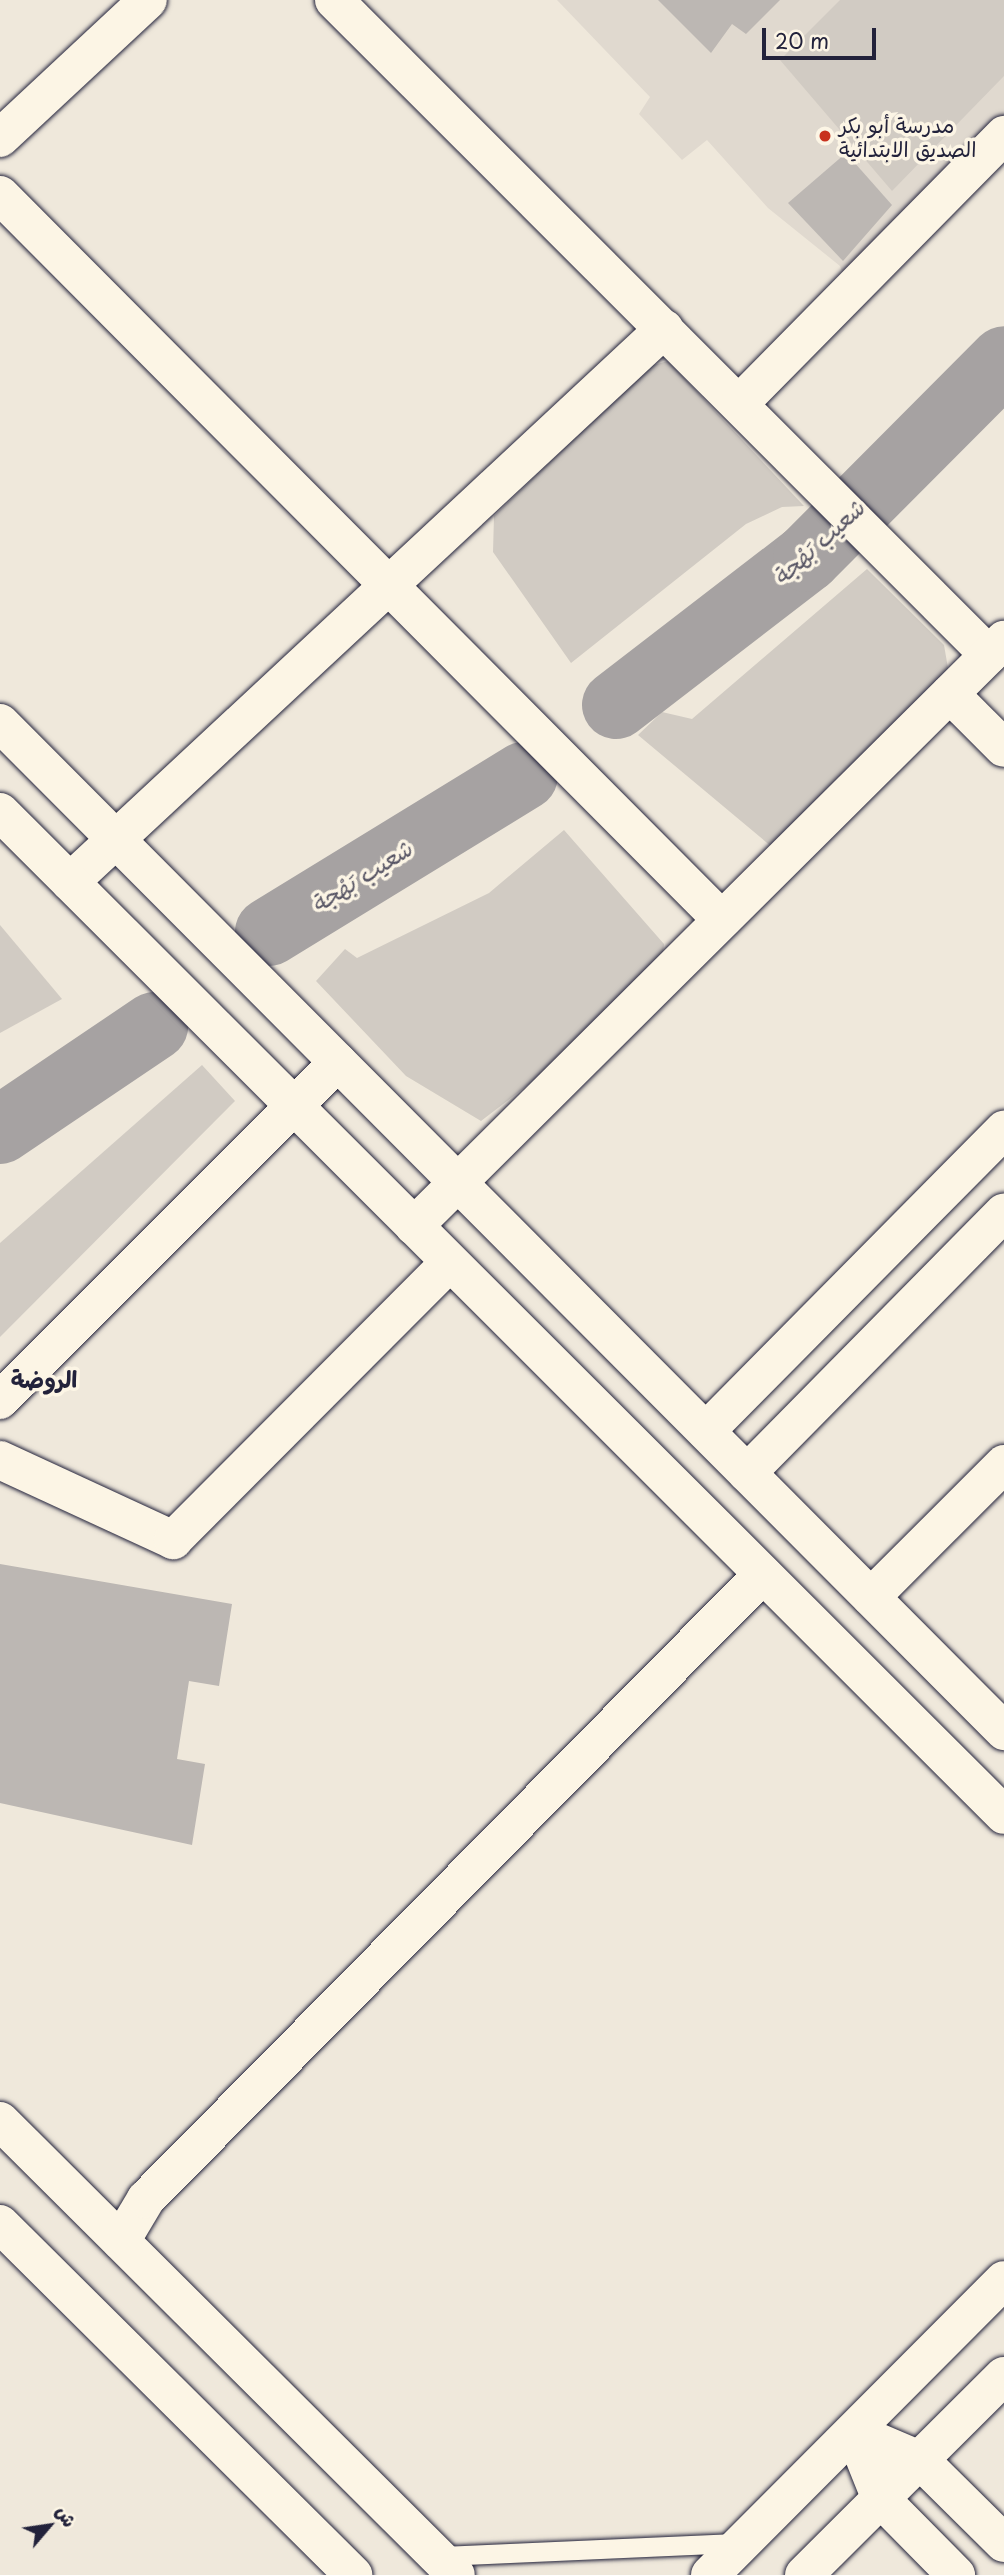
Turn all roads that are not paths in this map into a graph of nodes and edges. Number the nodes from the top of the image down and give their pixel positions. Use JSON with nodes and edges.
{"nodes":[{"id":1,"x":148,"y":0,"type":"edge"},
{"id":2,"x":334,"y":0,"type":"edge"},
{"id":3,"x":1004,"y":135,"type":"edge"},
{"id":4,"x":0,"y":138,"type":"edge"},
{"id":5,"x":0,"y":195,"type":"edge"},
{"id":6,"x":664,"y":329,"type":"junction"},
{"id":7,"x":738,"y":404,"type":"junction"},
{"id":8,"x":390,"y":586,"type":"junction"},
{"id":9,"x":997,"y":647,"type":"edge"},
{"id":10,"x":950,"y":694,"type":"junction"},
{"id":11,"x":0,"y":723,"type":"edge"},
{"id":12,"x":1004,"y":748,"type":"edge"},
{"id":13,"x":0,"y":812,"type":"edge"},
{"id":14,"x":118,"y":842,"type":"junction"},
{"id":15,"x":70,"y":882,"type":"junction"},
{"id":16,"x":722,"y":920,"type":"junction"},
{"id":17,"x":338,"y":1062,"type":"junction"},
{"id":18,"x":294,"y":1106,"type":"junction"},
{"id":19,"x":1004,"y":1130,"type":"edge"},
{"id":20,"x":458,"y":1182,"type":"junction"},
{"id":21,"x":1004,"y":1212,"type":"edge"},
{"id":22,"x":414,"y":1226,"type":"junction"},
{"id":23,"x":450,"y":1262,"type":"junction"},
{"id":24,"x":0,"y":1399,"type":"edge"},
{"id":25,"x":706,"y":1431,"type":"junction"},
{"id":26,"x":0,"y":1460,"type":"edge"},
{"id":27,"x":1004,"y":1464,"type":"edge"},
{"id":28,"x":747,"y":1473,"type":"junction"},
{"id":29,"x":763,"y":1574,"type":"junction"},
{"id":30,"x":871,"y":1597,"type":"junction"},
{"id":31,"x":999,"y":1716,"type":"edge"},
{"id":32,"x":1004,"y":1815,"type":"edge"},
{"id":33,"x":0,"y":2121,"type":"edge"},
{"id":34,"x":0,"y":2224,"type":"edge"},
{"id":35,"x":121,"y":2241,"type":"junction"},
{"id":36,"x":1004,"y":2280,"type":"edge"},
{"id":37,"x":1004,"y":2376,"type":"edge"},
{"id":38,"x":855,"y":2432,"type":"junction"},
{"id":39,"x":920,"y":2460,"type":"junction"},
{"id":40,"x":881,"y":2498,"type":"junction"},
{"id":41,"x":743,"y":2543,"type":"junction"},
{"id":42,"x":1004,"y":2543,"type":"edge"},
{"id":43,"x":447,"y":2566,"type":"edge"},
{"id":44,"x":353,"y":2575,"type":"edge"},
{"id":45,"x":710,"y":2575,"type":"edge"},
{"id":46,"x":804,"y":2575,"type":"edge"},
{"id":47,"x":956,"y":2575,"type":"edge"}],
"edges":[{"from":1,"to":4,"type":"street"},
{"from":2,"to":6,"type":"street"},
{"from":3,"to":7,"type":"street"},
{"from":5,"to":8,"type":"street"},
{"from":6,"to":7,"type":"street"},
{"from":6,"to":8,"type":"street"},
{"from":7,"to":9,"type":"street"},
{"from":8,"to":14,"type":"street"},
{"from":8,"to":16,"type":"street"},
{"from":9,"to":10,"type":"street"},
{"from":10,"to":12,"type":"street"},
{"from":10,"to":16,"type":"street"},
{"from":11,"to":14,"type":"street"},
{"from":13,"to":15,"type":"street"},
{"from":14,"to":15,"type":"street"},
{"from":14,"to":17,"type":"street"},
{"from":15,"to":18,"type":"street"},
{"from":16,"to":20,"type":"street"},
{"from":17,"to":18,"type":"street"},
{"from":17,"to":20,"type":"street"},
{"from":18,"to":22,"type":"street"},
{"from":18,"to":24,"type":"street"},
{"from":19,"to":25,"type":"street"},
{"from":20,"to":22,"type":"street"},
{"from":20,"to":25,"type":"street"},
{"from":21,"to":28,"type":"street"},
{"from":22,"to":23,"type":"street"},
{"from":23,"to":26,"type":"street"},
{"from":23,"to":29,"type":"street"},
{"from":25,"to":28,"type":"street"},
{"from":27,"to":30,"type":"street"},
{"from":28,"to":30,"type":"street"},
{"from":29,"to":32,"type":"street"},
{"from":29,"to":35,"type":"street"},
{"from":30,"to":31,"type":"street"},
{"from":33,"to":35,"type":"street"},
{"from":34,"to":44,"type":"street"},
{"from":35,"to":43,"type":"street"},
{"from":36,"to":38,"type":"street"},
{"from":37,"to":39,"type":"street"},
{"from":38,"to":39,"type":"street"},
{"from":38,"to":40,"type":"street"},
{"from":38,"to":41,"type":"street"},
{"from":39,"to":40,"type":"street"},
{"from":39,"to":42,"type":"street"},
{"from":40,"to":46,"type":"street"},
{"from":40,"to":47,"type":"street"},
{"from":41,"to":43,"type":"lane"},
{"from":41,"to":45,"type":"street"}]}
